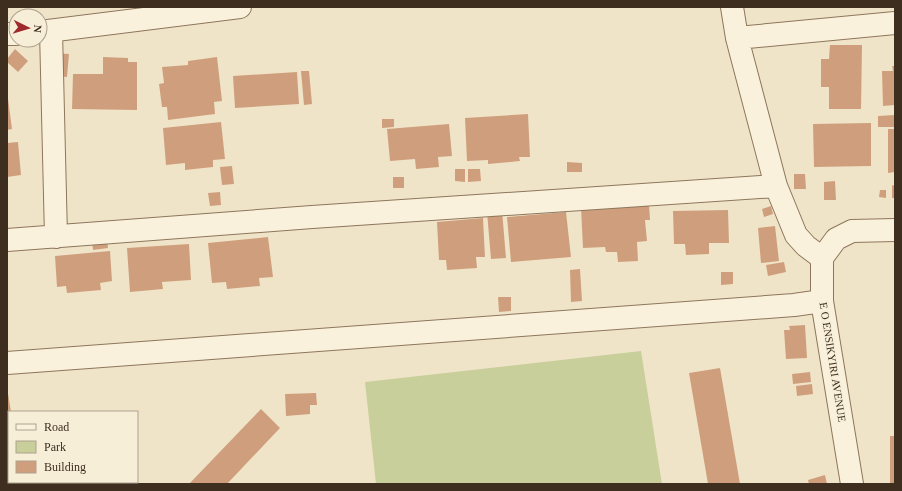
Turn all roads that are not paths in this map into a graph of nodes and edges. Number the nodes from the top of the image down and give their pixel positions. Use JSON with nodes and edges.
{"nodes":[{"id":1,"x":240,"y":7,"type":"edge"},
{"id":2,"x":732,"y":7,"type":"edge"},
{"id":3,"x":895,"y":23,"type":"edge"},
{"id":4,"x":48,"y":32,"type":"edge"},
{"id":5,"x":737,"y":38,"type":"junction"},
{"id":6,"x":46,"y":48,"type":"edge"},
{"id":7,"x":776,"y":186,"type":"junction"},
{"id":8,"x":895,"y":230,"type":"edge"},
{"id":9,"x":56,"y":238,"type":"junction"},
{"id":10,"x":7,"y":240,"type":"edge"},
{"id":11,"x":822,"y":258,"type":"junction"},
{"id":12,"x":822,"y":301,"type":"junction"},
{"id":13,"x":7,"y":363,"type":"edge"},
{"id":14,"x":852,"y":484,"type":"edge"}],
"edges":[{"from":1,"to":4,"type":"street"},
{"from":2,"to":5,"type":"street"},
{"from":3,"to":5,"type":"street"},
{"from":5,"to":7,"type":"street"},
{"from":6,"to":9,"type":"street"},
{"from":7,"to":9,"type":"street"},
{"from":7,"to":11,"type":"street"},
{"from":8,"to":11,"type":"street"},
{"from":9,"to":10,"type":"street"},
{"from":11,"to":12,"type":"street","name":"E O ENSIKYIRI AVENUE"},
{"from":12,"to":13,"type":"street"},
{"from":12,"to":14,"type":"street","name":"E O ENSIKYIRI AVENUE"}]}
